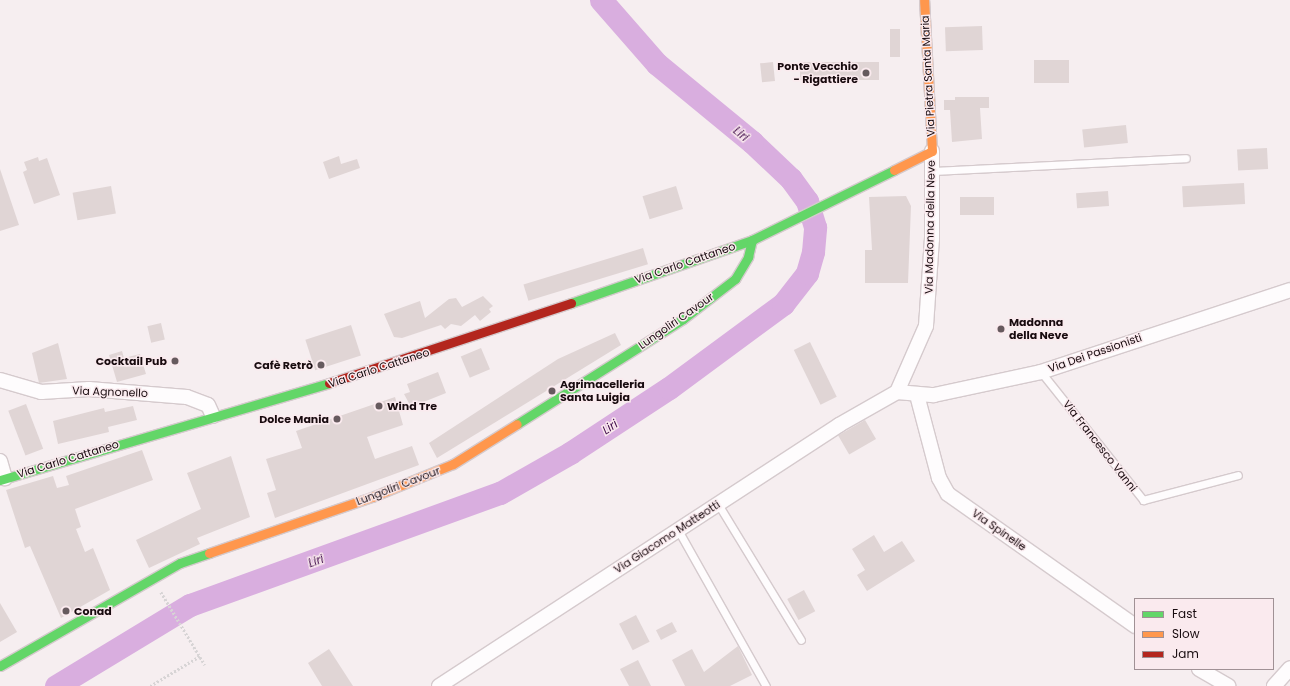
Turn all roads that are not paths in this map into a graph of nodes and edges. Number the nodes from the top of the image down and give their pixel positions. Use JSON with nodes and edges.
{"nodes":[{"id":1,"x":924,"y":0,"type":"edge"},
{"id":2,"x":932,"y":151,"type":"junction"},
{"id":3,"x":1186,"y":158,"type":"dead end"},
{"id":4,"x":932,"y":171,"type":"junction"},
{"id":5,"x":752,"y":240,"type":"junction"},
{"id":6,"x":1290,"y":290,"type":"edge"},
{"id":7,"x":1041,"y":372,"type":"junction"},
{"id":8,"x":0,"y":380,"type":"edge"},
{"id":9,"x":897,"y":392,"type":"junction"},
{"id":10,"x":917,"y":395,"type":"junction"},
{"id":11,"x":213,"y":416,"type":"junction"},
{"id":12,"x":0,"y":460,"type":"edge"},
{"id":13,"x":1238,"y":475,"type":"dead end"},
{"id":14,"x":3,"y":479,"type":"edge"},
{"id":15,"x":718,"y":504,"type":"junction"},
{"id":16,"x":678,"y":530,"type":"junction"},
{"id":17,"x":1134,"y":625,"type":"edge"},
{"id":18,"x":801,"y":640,"type":"dead end"},
{"id":19,"x":0,"y":666,"type":"edge"},
{"id":20,"x":1290,"y":668,"type":"edge"},
{"id":21,"x":1201,"y":670,"type":"edge"},
{"id":22,"x":439,"y":686,"type":"edge"},
{"id":23,"x":766,"y":686,"type":"edge"},
{"id":24,"x":1229,"y":686,"type":"edge"},
{"id":25,"x":1274,"y":686,"type":"edge"}],
"edges":[{"from":1,"to":2,"type":"street","name":"Via Pietra Santa Maria"},
{"from":2,"to":4,"type":"street","name":"Via Madonna della Neve"},
{"from":2,"to":5,"type":"street","name":"Via Carlo Cattaneo"},
{"from":3,"to":4,"type":"lane"},
{"from":4,"to":9,"type":"street","name":"Via Madonna della Neve"},
{"from":5,"to":11,"type":"street","name":"Via Carlo Cattaneo"},
{"from":5,"to":19,"type":"street","name":"Lungoliri Cavour"},
{"from":6,"to":7,"type":"street","name":"Via Dei Passionisti"},
{"from":7,"to":10,"type":"street","name":"Via Dei Passionisti"},
{"from":7,"to":13,"type":"lane","name":"Via Francesco Vanni"},
{"from":8,"to":11,"type":"street","name":"Via Agnonello"},
{"from":9,"to":10,"type":"street","name":"Via Dei Passionisti"},
{"from":9,"to":15,"type":"street","name":"Via Giacomo Matteotti"},
{"from":10,"to":17,"type":"street","name":"Via Spinelle"},
{"from":11,"to":14,"type":"street","name":"Via Carlo Cattaneo"},
{"from":12,"to":14,"type":"street"},
{"from":15,"to":16,"type":"street","name":"Via Giacomo Matteotti"},
{"from":15,"to":18,"type":"lane"},
{"from":16,"to":22,"type":"street","name":"Via Giacomo Matteotti"},
{"from":16,"to":23,"type":"lane"},
{"from":20,"to":25,"type":"street"},
{"from":21,"to":24,"type":"street"}]}
